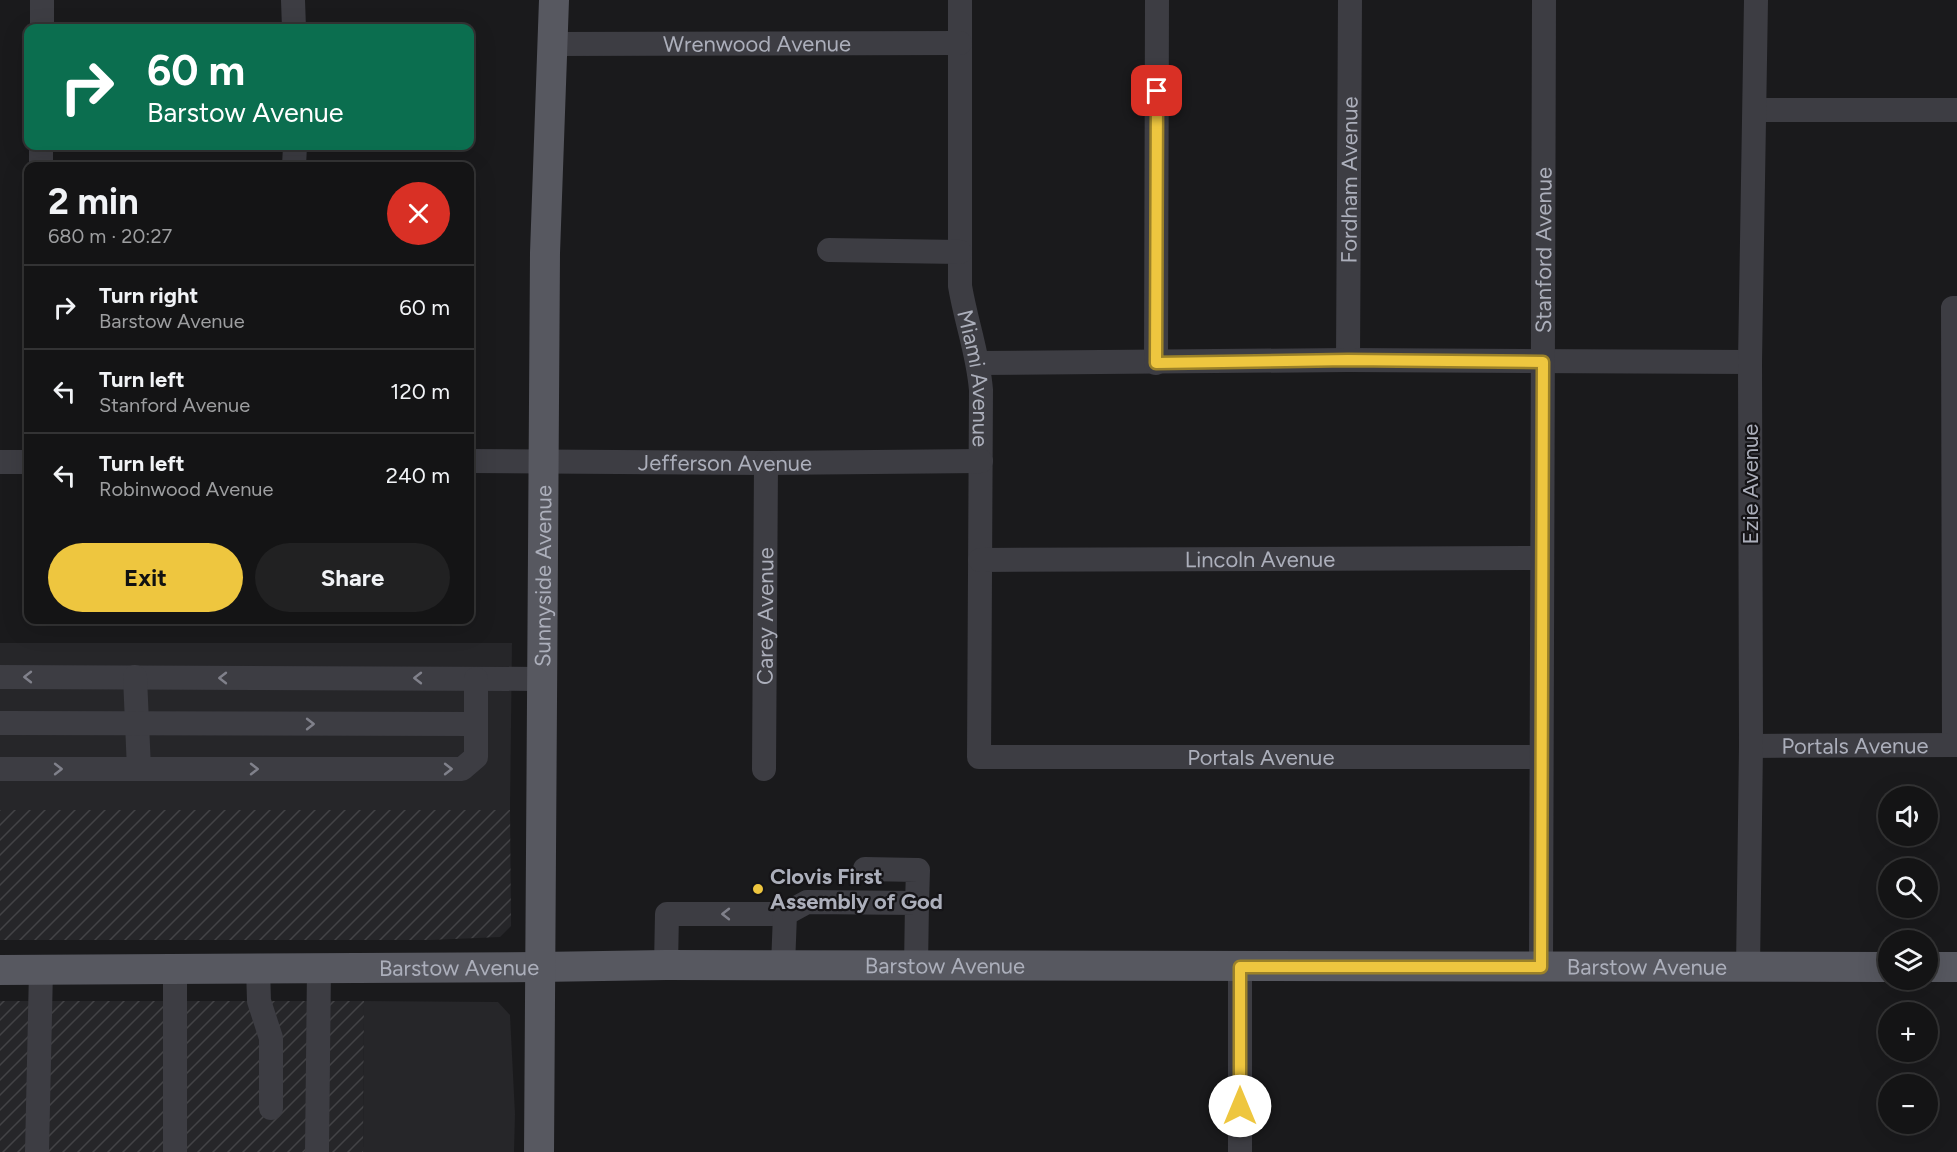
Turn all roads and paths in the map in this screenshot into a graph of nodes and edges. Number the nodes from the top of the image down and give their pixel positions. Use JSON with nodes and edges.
{"nodes":[{"id":1,"x":42,"y":0,"type":"edge"},
{"id":2,"x":293,"y":0,"type":"edge"},
{"id":3,"x":554,"y":0,"type":"edge"},
{"id":4,"x":960,"y":0,"type":"edge"},
{"id":5,"x":1157,"y":0,"type":"edge"},
{"id":6,"x":1350,"y":0,"type":"edge"},
{"id":7,"x":1544,"y":0,"type":"edge"},
{"id":8,"x":1756,"y":0,"type":"edge"},
{"id":9,"x":42,"y":24,"type":"edge"},
{"id":10,"x":294,"y":24,"type":"edge"},
{"id":11,"x":960,"y":43,"type":"junction"},
{"id":12,"x":553,"y":44,"type":"junction"},
{"id":13,"x":1755,"y":110,"type":"junction"},
{"id":14,"x":1957,"y":110,"type":"edge"},
{"id":15,"x":829,"y":250,"type":"dead end"},
{"id":16,"x":960,"y":252,"type":"junction"},
{"id":17,"x":1955,"y":308,"type":"edge"},
{"id":18,"x":1348,"y":360,"type":"junction"},
{"id":19,"x":1543,"y":362,"type":"junction"},
{"id":20,"x":1750,"y":362,"type":"junction"},
{"id":21,"x":979,"y":363,"type":"junction"},
{"id":22,"x":1156,"y":363,"type":"junction"},
{"id":23,"x":474,"y":461,"type":"edge"},
{"id":24,"x":542,"y":461,"type":"junction"},
{"id":25,"x":981,"y":461,"type":"junction"},
{"id":26,"x":0,"y":462,"type":"edge"},
{"id":27,"x":24,"y":462,"type":"edge"},
{"id":28,"x":766,"y":463,"type":"junction"},
{"id":29,"x":1541,"y":558,"type":"junction"},
{"id":30,"x":980,"y":560,"type":"junction"},
{"id":31,"x":0,"y":677,"type":"edge"},
{"id":32,"x":135,"y":677,"type":"junction"},
{"id":33,"x":476,"y":679,"type":"junction"},
{"id":34,"x":543,"y":679,"type":"junction"},
{"id":35,"x":0,"y":723,"type":"edge"},
{"id":36,"x":137,"y":723,"type":"junction"},
{"id":37,"x":476,"y":724,"type":"junction"},
{"id":38,"x":1955,"y":745,"type":"edge"},
{"id":39,"x":1751,"y":746,"type":"junction"},
{"id":40,"x":979,"y":757,"type":"joint"},
{"id":41,"x":1541,"y":757,"type":"junction"},
{"id":42,"x":0,"y":769,"type":"edge"},
{"id":43,"x":139,"y":769,"type":"junction"},
{"id":44,"x":764,"y":769,"type":"dead end"},
{"id":45,"x":865,"y":869,"type":"dead end"},
{"id":46,"x":917,"y":903,"type":"junction"},
{"id":47,"x":784,"y":914,"type":"junction"},
{"id":48,"x":666,"y":965,"type":"junction"},
{"id":49,"x":783,"y":966,"type":"junction"},
{"id":50,"x":539,"y":967,"type":"junction"},
{"id":51,"x":916,"y":967,"type":"junction"},
{"id":52,"x":1240,"y":967,"type":"junction"},
{"id":53,"x":1541,"y":967,"type":"junction"},
{"id":54,"x":1878,"y":967,"type":"edge"},
{"id":55,"x":1938,"y":967,"type":"edge"},
{"id":56,"x":1957,"y":967,"type":"edge"},
{"id":57,"x":319,"y":968,"type":"junction"},
{"id":58,"x":1748,"y":968,"type":"junction"},
{"id":59,"x":176,"y":969,"type":"junction"},
{"id":60,"x":258,"y":969,"type":"junction"},
{"id":61,"x":0,"y":970,"type":"edge"},
{"id":62,"x":41,"y":970,"type":"junction"},
{"id":63,"x":271,"y":1108,"type":"dead end"},
{"id":64,"x":37,"y":1152,"type":"edge"},
{"id":65,"x":175,"y":1152,"type":"edge"},
{"id":66,"x":317,"y":1152,"type":"edge"},
{"id":67,"x":539,"y":1152,"type":"edge"},
{"id":68,"x":1240,"y":1152,"type":"edge"}],
"edges":[{"from":1,"to":9,"type":"street"},
{"from":2,"to":10,"type":"street"},
{"from":3,"to":12,"type":"main road","name":"Sunnyside Avenue"},
{"from":4,"to":11,"type":"street","name":"Miami Avenue"},
{"from":5,"to":22,"type":"street"},
{"from":6,"to":18,"type":"street","name":"Fordham Avenue"},
{"from":7,"to":19,"type":"street","name":"Stanford Avenue"},
{"from":8,"to":13,"type":"street","name":"Ezie Avenue"},
{"from":11,"to":12,"type":"street","name":"Wrenwood Avenue"},
{"from":11,"to":16,"type":"street","name":"Miami Avenue"},
{"from":12,"to":24,"type":"main road","name":"Sunnyside Avenue"},
{"from":13,"to":14,"type":"street"},
{"from":13,"to":20,"type":"street","name":"Ezie Avenue"},
{"from":15,"to":16,"type":"street"},
{"from":16,"to":21,"type":"street","name":"Miami Avenue"},
{"from":17,"to":38,"type":"street"},
{"from":18,"to":19,"type":"street"},
{"from":18,"to":22,"type":"street"},
{"from":19,"to":20,"type":"street"},
{"from":19,"to":29,"type":"street","name":"Stanford Avenue"},
{"from":20,"to":39,"type":"street","name":"Ezie Avenue"},
{"from":21,"to":22,"type":"street"},
{"from":21,"to":25,"type":"street","name":"Miami Avenue"},
{"from":23,"to":24,"type":"street","name":"Jefferson Avenue"},
{"from":24,"to":28,"type":"street","name":"Jefferson Avenue"},
{"from":24,"to":34,"type":"main road","name":"Sunnyside Avenue"},
{"from":25,"to":28,"type":"street","name":"Jefferson Avenue"},
{"from":25,"to":30,"type":"street","name":"Miami Avenue"},
{"from":26,"to":27,"type":"street"},
{"from":28,"to":44,"type":"street","name":"Carey Avenue"},
{"from":29,"to":30,"type":"street","name":"Lincoln Avenue"},
{"from":29,"to":41,"type":"street","name":"Stanford Avenue"},
{"from":30,"to":40,"type":"street","name":"Miami Avenue"},
{"from":32,"to":31,"type":"street","one_way":true},
{"from":33,"to":32,"type":"street","one_way":true},
{"from":32,"to":36,"type":"street"},
{"from":33,"to":34,"type":"street"},
{"from":33,"to":37,"type":"street"},
{"from":34,"to":50,"type":"main road","name":"Sunnyside Avenue"},
{"from":35,"to":36,"type":"street"},
{"from":36,"to":37,"type":"street","one_way":true},
{"from":36,"to":43,"type":"street"},
{"from":43,"to":37,"type":"street","one_way":true},
{"from":38,"to":39,"type":"street","name":"Portals Avenue"},
{"from":39,"to":58,"type":"street","name":"Ezie Avenue"},
{"from":40,"to":41,"type":"street","name":"Portals Avenue"},
{"from":41,"to":53,"type":"street","name":"Stanford Avenue"},
{"from":42,"to":43,"type":"street","one_way":true},
{"from":45,"to":46,"type":"street"},
{"from":46,"to":47,"type":"street"},
{"from":46,"to":51,"type":"street"},
{"from":47,"to":48,"type":"street","one_way":true},
{"from":47,"to":49,"type":"street"},
{"from":48,"to":49,"type":"main road","name":"Barstow Avenue"},
{"from":48,"to":50,"type":"main road","name":"Barstow Avenue"},
{"from":49,"to":51,"type":"main road","name":"Barstow Avenue"},
{"from":50,"to":57,"type":"main road","name":"Barstow Avenue"},
{"from":50,"to":67,"type":"main road","name":"Sunnyside Avenue"},
{"from":51,"to":52,"type":"main road","name":"Barstow Avenue"},
{"from":52,"to":53,"type":"main road","name":"Barstow Avenue"},
{"from":52,"to":68,"type":"street"},
{"from":53,"to":58,"type":"main road","name":"Barstow Avenue"},
{"from":54,"to":58,"type":"main road","name":"Barstow Avenue"},
{"from":55,"to":56,"type":"main road"},
{"from":57,"to":60,"type":"main road","name":"Barstow Avenue"},
{"from":57,"to":66,"type":"street"},
{"from":59,"to":60,"type":"main road","name":"Barstow Avenue"},
{"from":59,"to":62,"type":"main road","name":"Barstow Avenue"},
{"from":59,"to":65,"type":"street"},
{"from":60,"to":63,"type":"street"},
{"from":61,"to":62,"type":"main road","name":"Barstow Avenue"},
{"from":62,"to":64,"type":"street"}]}
